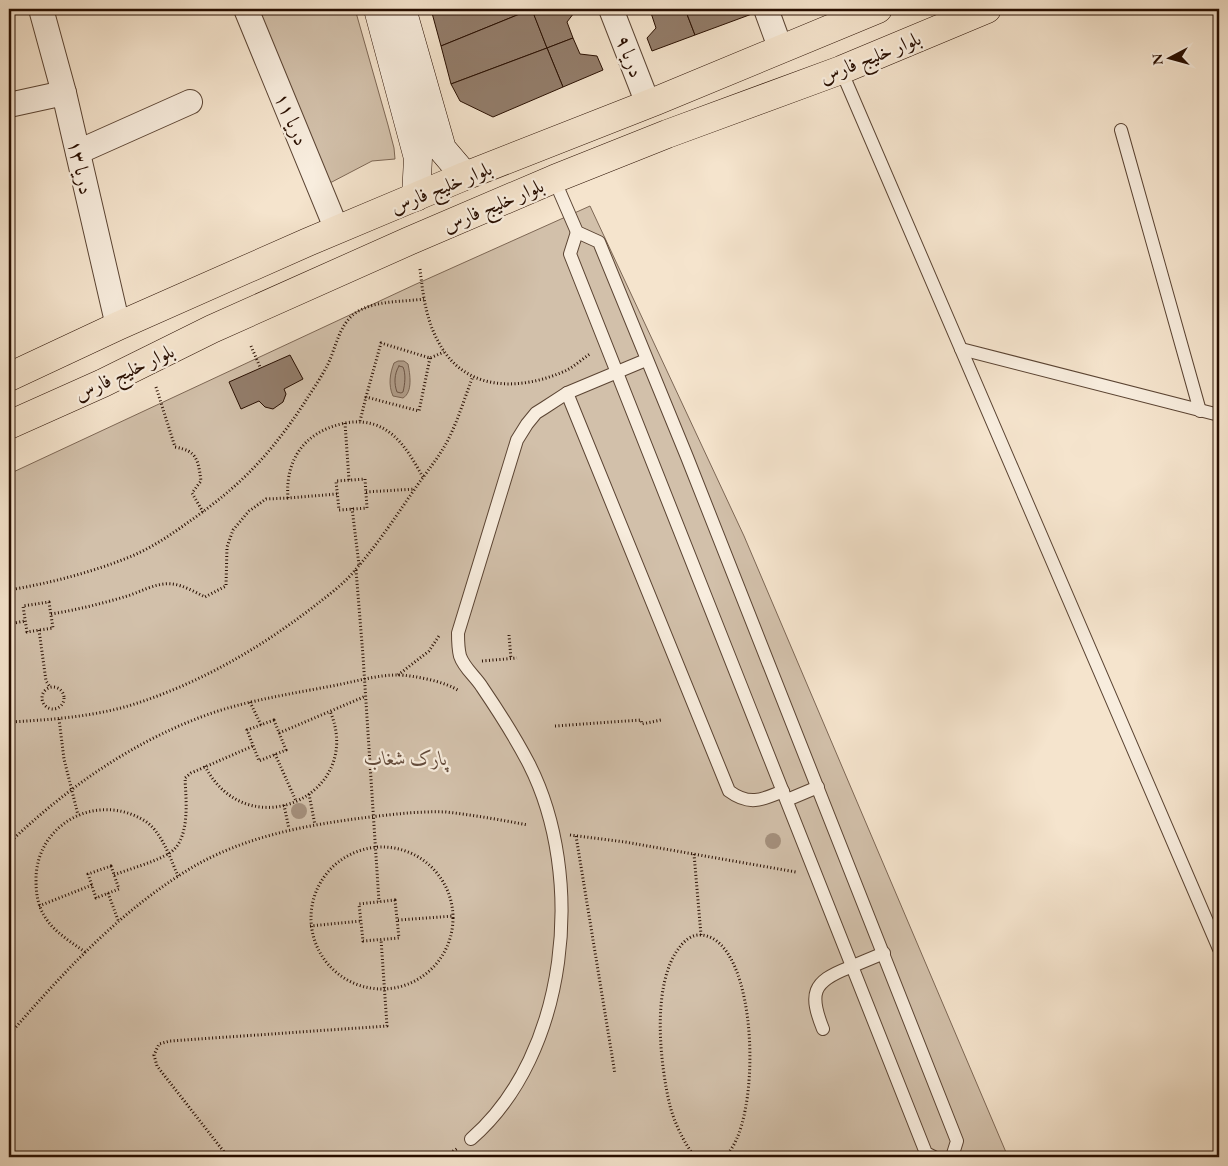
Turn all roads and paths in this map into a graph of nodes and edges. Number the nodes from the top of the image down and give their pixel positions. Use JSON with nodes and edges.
{"nodes":[{"id":1,"x":41,"y":9,"type":"edge"},
{"id":2,"x":246,"y":9,"type":"edge"},
{"id":3,"x":611,"y":9,"type":"edge"},
{"id":4,"x":766,"y":9,"type":"edge"},
{"id":5,"x":878,"y":9,"type":"edge"},
{"id":6,"x":987,"y":9,"type":"edge"},
{"id":7,"x":390,"y":11,"type":"edge"},
{"id":8,"x":781,"y":50,"type":"junction"},
{"id":9,"x":841,"y":70,"type":"junction"},
{"id":10,"x":64,"y":93,"type":"junction"},
{"id":11,"x":190,"y":102,"type":"dead end"},
{"id":12,"x":652,"y":103,"type":"junction"},
{"id":13,"x":9,"y":105,"type":"edge"},
{"id":14,"x":1121,"y":130,"type":"dead end"},
{"id":15,"x":667,"y":134,"type":"junction"},
{"id":16,"x":78,"y":152,"type":"junction"},
{"id":17,"x":464,"y":176,"type":"junction"},
{"id":18,"x":554,"y":179,"type":"junction"},
{"id":19,"x":416,"y":197,"type":"junction"},
{"id":20,"x":337,"y":230,"type":"junction"},
{"id":21,"x":577,"y":232,"type":"junction"},
{"id":22,"x":420,"y":269,"type":"dead end"},
{"id":23,"x":424,"y":299,"type":"junction"},
{"id":24,"x":118,"y":326,"type":"junction"},
{"id":25,"x":251,"y":346,"type":"dead end"},
{"id":26,"x":961,"y":349,"type":"junction"},
{"id":27,"x":444,"y":352,"type":"junction"},
{"id":28,"x":591,"y":353,"type":"dead end"},
{"id":29,"x":430,"y":358,"type":"junction"},
{"id":30,"x":646,"y":360,"type":"junction"},
{"id":31,"x":260,"y":367,"type":"dead end"},
{"id":32,"x":616,"y":372,"type":"junction"},
{"id":33,"x":473,"y":376,"type":"junction"},
{"id":34,"x":9,"y":378,"type":"edge"},
{"id":35,"x":156,"y":387,"type":"dead end"},
{"id":36,"x":568,"y":393,"type":"junction"},
{"id":37,"x":366,"y":397,"type":"junction"},
{"id":38,"x":1200,"y":410,"type":"junction"},
{"id":39,"x":1219,"y":416,"type":"edge"},
{"id":40,"x":360,"y":421,"type":"junction"},
{"id":41,"x":345,"y":423,"type":"junction"},
{"id":42,"x":9,"y":426,"type":"edge"},
{"id":43,"x":424,"y":479,"type":"junction"},
{"id":44,"x":349,"y":480,"type":"junction"},
{"id":45,"x":415,"y":489,"type":"junction"},
{"id":46,"x":366,"y":492,"type":"junction"},
{"id":47,"x":337,"y":494,"type":"junction"},
{"id":48,"x":288,"y":498,"type":"junction"},
{"id":49,"x":352,"y":508,"type":"junction"},
{"id":50,"x":202,"y":512,"type":"junction"},
{"id":51,"x":359,"y":565,"type":"junction"},
{"id":52,"x":356,"y":570,"type":"junction"},
{"id":53,"x":9,"y":590,"type":"edge"},
{"id":54,"x":51,"y":614,"type":"junction"},
{"id":55,"x":25,"y":622,"type":"junction"},
{"id":56,"x":9,"y":624,"type":"edge"},
{"id":57,"x":38,"y":630,"type":"junction"},
{"id":58,"x":440,"y":633,"type":"dead end"},
{"id":59,"x":509,"y":635,"type":"dead end"},
{"id":60,"x":511,"y":658,"type":"junction"},
{"id":61,"x":517,"y":658,"type":"dead end"},
{"id":62,"x":474,"y":661,"type":"dead end"},
{"id":63,"x":398,"y":675,"type":"junction"},
{"id":64,"x":365,"y":680,"type":"junction"},
{"id":65,"x":50,"y":687,"type":"junction"},
{"id":66,"x":459,"y":691,"type":"dead end"},
{"id":67,"x":366,"y":696,"type":"junction"},
{"id":68,"x":250,"y":702,"type":"junction"},
{"id":69,"x":330,"y":711,"type":"junction"},
{"id":70,"x":59,"y":718,"type":"junction"},
{"id":71,"x":661,"y":720,"type":"dead end"},
{"id":72,"x":9,"y":722,"type":"edge"},
{"id":73,"x":261,"y":725,"type":"junction"},
{"id":74,"x":555,"y":726,"type":"dead end"},
{"id":75,"x":279,"y":733,"type":"junction"},
{"id":76,"x":253,"y":746,"type":"junction"},
{"id":77,"x":275,"y":754,"type":"junction"},
{"id":78,"x":205,"y":766,"type":"junction"},
{"id":79,"x":818,"y":788,"type":"junction"},
{"id":80,"x":72,"y":789,"type":"junction"},
{"id":81,"x":309,"y":794,"type":"junction"},
{"id":82,"x":785,"y":795,"type":"junction"},
{"id":83,"x":296,"y":801,"type":"junction"},
{"id":84,"x":284,"y":805,"type":"junction"},
{"id":85,"x":78,"y":815,"type":"junction"},
{"id":86,"x":372,"y":817,"type":"junction"},
{"id":87,"x":316,"y":825,"type":"junction"},
{"id":88,"x":528,"y":825,"type":"dead end"},
{"id":89,"x":289,"y":829,"type":"junction"},
{"id":90,"x":554,"y":833,"type":"junction"},
{"id":91,"x":576,"y":836,"type":"junction"},
{"id":92,"x":9,"y":843,"type":"edge"},
{"id":93,"x":374,"y":847,"type":"junction"},
{"id":94,"x":168,"y":854,"type":"junction"},
{"id":95,"x":694,"y":854,"type":"junction"},
{"id":96,"x":799,"y":873,"type":"dead end"},
{"id":97,"x":114,"y":875,"type":"junction"},
{"id":98,"x":178,"y":876,"type":"junction"},
{"id":99,"x":92,"y":886,"type":"junction"},
{"id":100,"x":108,"y":893,"type":"junction"},
{"id":101,"x":379,"y":902,"type":"junction"},
{"id":102,"x":39,"y":906,"type":"junction"},
{"id":103,"x":453,"y":916,"type":"junction"},
{"id":104,"x":118,"y":920,"type":"junction"},
{"id":105,"x":398,"y":920,"type":"junction"},
{"id":106,"x":361,"y":921,"type":"junction"},
{"id":107,"x":310,"y":926,"type":"junction"},
{"id":108,"x":701,"y":935,"type":"junction"},
{"id":109,"x":382,"y":940,"type":"junction"},
{"id":110,"x":1219,"y":949,"type":"edge"},
{"id":111,"x":86,"y":952,"type":"junction"},
{"id":112,"x":884,"y":953,"type":"junction"},
{"id":113,"x":853,"y":966,"type":"junction"},
{"id":114,"x":385,"y":988,"type":"junction"},
{"id":115,"x":823,"y":1029,"type":"dead end"},
{"id":116,"x":9,"y":1035,"type":"edge"},
{"id":117,"x":615,"y":1074,"type":"dead end"},
{"id":118,"x":471,"y":1139,"type":"dead end"},
{"id":119,"x":228,"y":1157,"type":"edge"},
{"id":120,"x":695,"y":1157,"type":"edge"},
{"id":121,"x":724,"y":1157,"type":"edge"},
{"id":122,"x":934,"y":1157,"type":"edge"},
{"id":123,"x":952,"y":1157,"type":"edge"}],
"edges":[{"from":1,"to":10,"type":"street","name":"دریا ۱۳"},
{"from":2,"to":20,"type":"street","name":"دریا ۱۱"},
{"from":3,"to":12,"type":"street","name":"دریا ۹"},
{"from":4,"to":8,"type":"street"},
{"from":5,"to":8,"type":"main road","name":"بلوار خلیج‌ فارس"},
{"from":6,"to":9,"type":"main road","name":"بلوار خلیج ‌فارس"},
{"from":7,"to":17,"type":"street"},
{"from":7,"to":19,"type":"street"},
{"from":8,"to":12,"type":"main road","name":"بلوار خلیج‌ فارس"},
{"from":9,"to":15,"type":"main road","name":"بلوار خلیج ‌فارس"},
{"from":9,"to":26,"type":"lane"},
{"from":10,"to":13,"type":"street"},
{"from":10,"to":16,"type":"street","name":"دریا ۱۳"},
{"from":11,"to":16,"type":"street"},
{"from":12,"to":15,"type":"main road"},
{"from":12,"to":17,"type":"main road","name":"بلوار خلیج‌ فارس"},
{"from":14,"to":38,"type":"lane"},
{"from":15,"to":18,"type":"main road","name":"بلوار خلیج ‌فارس"},
{"from":16,"to":24,"type":"street","name":"دریا ۱۳"},
{"from":17,"to":19,"type":"main road","name":"بلوار خلیج‌ فارس"},
{"from":18,"to":21,"type":"lane"},
{"from":18,"to":42,"type":"main road","name":"بلوار خلیج ‌فارس"},
{"from":19,"to":20,"type":"main road","name":"بلوار خلیج‌ فارس"},
{"from":20,"to":24,"type":"main road","name":"بلوار خلیج‌ فارس"},
{"from":21,"to":30,"type":"lane"},
{"from":21,"to":32,"type":"lane"},
{"from":22,"to":23,"type":"path"},
{"from":23,"to":27,"type":"path"},
{"from":23,"to":50,"type":"path"},
{"from":24,"to":34,"type":"main road","name":"بلوار خلیج‌ فارس"},
{"from":25,"to":31,"type":"path"},
{"from":26,"to":38,"type":"lane"},
{"from":26,"to":110,"type":"lane"},
{"from":27,"to":29,"type":"path"},
{"from":27,"to":33,"type":"path"},
{"from":28,"to":33,"type":"path"},
{"from":29,"to":37,"type":"path"},
{"from":29,"to":37,"type":"path"},
{"from":30,"to":32,"type":"lane"},
{"from":30,"to":79,"type":"lane"},
{"from":32,"to":36,"type":"lane"},
{"from":32,"to":82,"type":"lane"},
{"from":33,"to":43,"type":"path"},
{"from":35,"to":50,"type":"path"},
{"from":36,"to":82,"type":"lane"},
{"from":36,"to":90,"type":"lane"},
{"from":37,"to":40,"type":"path"},
{"from":38,"to":39,"type":"lane"},
{"from":40,"to":41,"type":"path"},
{"from":40,"to":43,"type":"path"},
{"from":41,"to":44,"type":"path"},
{"from":41,"to":48,"type":"path"},
{"from":43,"to":45,"type":"path"},
{"from":44,"to":46,"type":"path"},
{"from":44,"to":47,"type":"path"},
{"from":45,"to":46,"type":"path"},
{"from":45,"to":51,"type":"path"},
{"from":46,"to":49,"type":"path"},
{"from":47,"to":48,"type":"path"},
{"from":47,"to":49,"type":"path"},
{"from":48,"to":54,"type":"path"},
{"from":49,"to":51,"type":"path"},
{"from":50,"to":53,"type":"path"},
{"from":51,"to":52,"type":"path"},
{"from":52,"to":64,"type":"path"},
{"from":52,"to":70,"type":"path"},
{"from":54,"to":55,"type":"path"},
{"from":54,"to":57,"type":"path"},
{"from":55,"to":56,"type":"path"},
{"from":55,"to":57,"type":"path"},
{"from":57,"to":65,"type":"path"},
{"from":58,"to":63,"type":"path"},
{"from":59,"to":60,"type":"path"},
{"from":60,"to":61,"type":"path"},
{"from":60,"to":62,"type":"path"},
{"from":63,"to":64,"type":"path"},
{"from":63,"to":66,"type":"path"},
{"from":64,"to":67,"type":"path"},
{"from":64,"to":68,"type":"path"},
{"from":65,"to":65,"type":"path"},
{"from":67,"to":69,"type":"path"},
{"from":67,"to":86,"type":"path"},
{"from":68,"to":73,"type":"path"},
{"from":68,"to":80,"type":"path"},
{"from":69,"to":75,"type":"path"},
{"from":69,"to":81,"type":"path"},
{"from":70,"to":72,"type":"path"},
{"from":70,"to":80,"type":"path"},
{"from":71,"to":74,"type":"path"},
{"from":73,"to":75,"type":"path"},
{"from":73,"to":76,"type":"path"},
{"from":75,"to":77,"type":"path"},
{"from":76,"to":77,"type":"path"},
{"from":76,"to":78,"type":"path"},
{"from":77,"to":83,"type":"path"},
{"from":78,"to":84,"type":"path"},
{"from":78,"to":94,"type":"path"},
{"from":79,"to":82,"type":"lane"},
{"from":79,"to":112,"type":"lane"},
{"from":80,"to":85,"type":"path"},
{"from":80,"to":92,"type":"path"},
{"from":81,"to":83,"type":"path"},
{"from":81,"to":87,"type":"path"},
{"from":82,"to":113,"type":"lane"},
{"from":83,"to":84,"type":"path"},
{"from":84,"to":89,"type":"path"},
{"from":85,"to":94,"type":"path"},
{"from":85,"to":102,"type":"path"},
{"from":86,"to":87,"type":"path"},
{"from":86,"to":88,"type":"path"},
{"from":86,"to":93,"type":"path"},
{"from":87,"to":89,"type":"path"},
{"from":89,"to":98,"type":"path"},
{"from":90,"to":91,"type":"path"},
{"from":90,"to":118,"type":"lane"},
{"from":91,"to":95,"type":"path"},
{"from":91,"to":117,"type":"path"},
{"from":93,"to":101,"type":"path"},
{"from":93,"to":103,"type":"path"},
{"from":93,"to":107,"type":"path"},
{"from":94,"to":97,"type":"path"},
{"from":94,"to":98,"type":"path"},
{"from":95,"to":96,"type":"path"},
{"from":95,"to":108,"type":"path"},
{"from":97,"to":99,"type":"path"},
{"from":97,"to":100,"type":"path"},
{"from":98,"to":104,"type":"path"},
{"from":99,"to":100,"type":"path"},
{"from":99,"to":102,"type":"path"},
{"from":100,"to":104,"type":"path"},
{"from":101,"to":105,"type":"path"},
{"from":101,"to":106,"type":"path"},
{"from":102,"to":111,"type":"path"},
{"from":103,"to":105,"type":"path"},
{"from":103,"to":114,"type":"path"},
{"from":104,"to":111,"type":"path"},
{"from":105,"to":109,"type":"path"},
{"from":106,"to":107,"type":"path"},
{"from":106,"to":109,"type":"path"},
{"from":107,"to":114,"type":"path"},
{"from":108,"to":120,"type":"path"},
{"from":108,"to":121,"type":"path"},
{"from":109,"to":114,"type":"path"},
{"from":111,"to":116,"type":"path"},
{"from":112,"to":113,"type":"lane"},
{"from":112,"to":123,"type":"lane"},
{"from":113,"to":115,"type":"lane"},
{"from":113,"to":122,"type":"lane"},
{"from":114,"to":119,"type":"path"}]}
